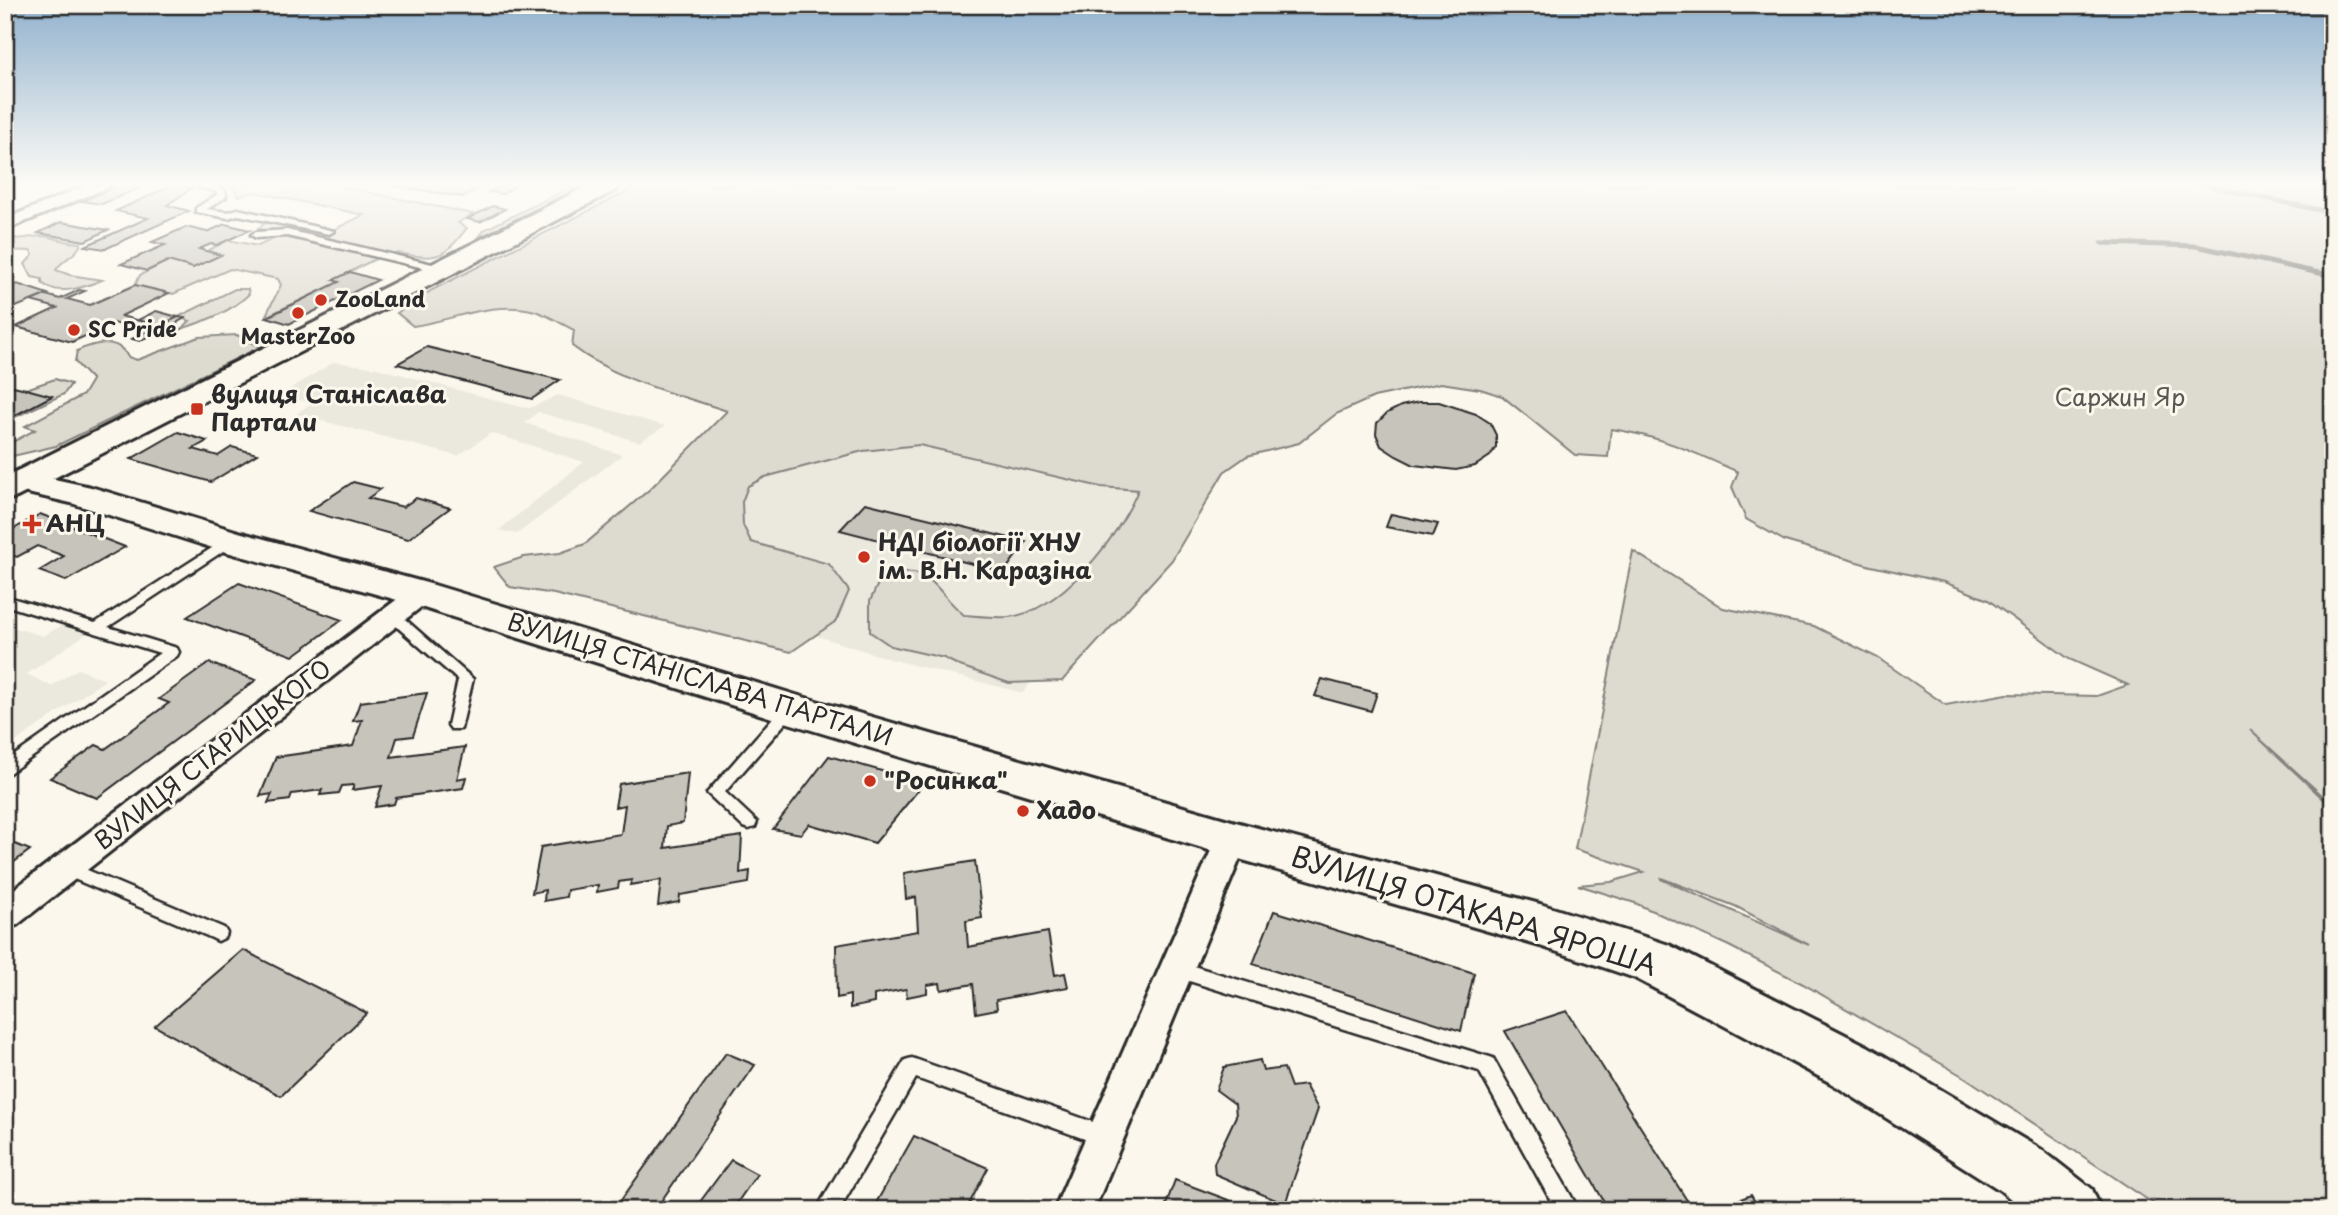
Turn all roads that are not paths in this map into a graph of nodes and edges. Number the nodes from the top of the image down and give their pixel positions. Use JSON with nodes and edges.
{"nodes":[{"id":1,"x":330,"y":242,"type":"edge"},
{"id":2,"x":496,"y":242,"type":"edge"},
{"id":3,"x":442,"y":269,"type":"junction"},
{"id":4,"x":11,"y":484,"type":"edge"},
{"id":5,"x":229,"y":541,"type":"junction"},
{"id":6,"x":5,"y":600,"type":"edge"},
{"id":7,"x":407,"y":605,"type":"junction"},
{"id":8,"x":97,"y":628,"type":"junction"},
{"id":9,"x":790,"y":708,"type":"junction"},
{"id":10,"x":456,"y":725,"type":"dead end"},
{"id":11,"x":5,"y":770,"type":"edge"},
{"id":12,"x":749,"y":822,"type":"dead end"},
{"id":13,"x":1232,"y":839,"type":"junction"},
{"id":14,"x":66,"y":868,"type":"junction"},
{"id":15,"x":5,"y":915,"type":"edge"},
{"id":16,"x":218,"y":933,"type":"dead end"},
{"id":17,"x":1177,"y":969,"type":"junction"},
{"id":18,"x":1105,"y":1136,"type":"junction"},
{"id":19,"x":827,"y":1210,"type":"edge"},
{"id":20,"x":1074,"y":1210,"type":"edge"},
{"id":21,"x":1568,"y":1210,"type":"edge"},
{"id":22,"x":2071,"y":1210,"type":"edge"}],
"edges":[{"from":1,"to":3,"type":"lane"},
{"from":2,"to":3,"type":"street"},
{"from":3,"to":4,"type":"street"},
{"from":4,"to":5,"type":"street","name":"ВУЛИЦЯ СТАНІСЛАВА ПАРТАЛИ"},
{"from":5,"to":7,"type":"street","name":"ВУЛИЦЯ СТАНІСЛАВА ПАРТАЛИ"},
{"from":5,"to":8,"type":"lane"},
{"from":6,"to":8,"type":"lane"},
{"from":7,"to":9,"type":"street","name":"ВУЛИЦЯ СТАНІСЛАВА ПАРТАЛИ"},
{"from":7,"to":10,"type":"lane"},
{"from":7,"to":14,"type":"street","name":"ВУЛИЦЯ СТАРИЦЬКОГО"},
{"from":8,"to":11,"type":"lane"},
{"from":9,"to":12,"type":"lane"},
{"from":9,"to":13,"type":"street","name":"ВУЛИЦЯ СТАНІСЛАВА ПАРТАЛИ"},
{"from":13,"to":17,"type":"street"},
{"from":13,"to":22,"type":"street","name":"ВУЛИЦЯ ОТАКАРА ЯРОША"},
{"from":14,"to":15,"type":"street","name":"ВУЛИЦЯ СТАРИЦЬКОГО"},
{"from":14,"to":16,"type":"lane"},
{"from":17,"to":18,"type":"street"},
{"from":17,"to":21,"type":"lane"},
{"from":18,"to":19,"type":"lane"},
{"from":18,"to":20,"type":"street"}]}
